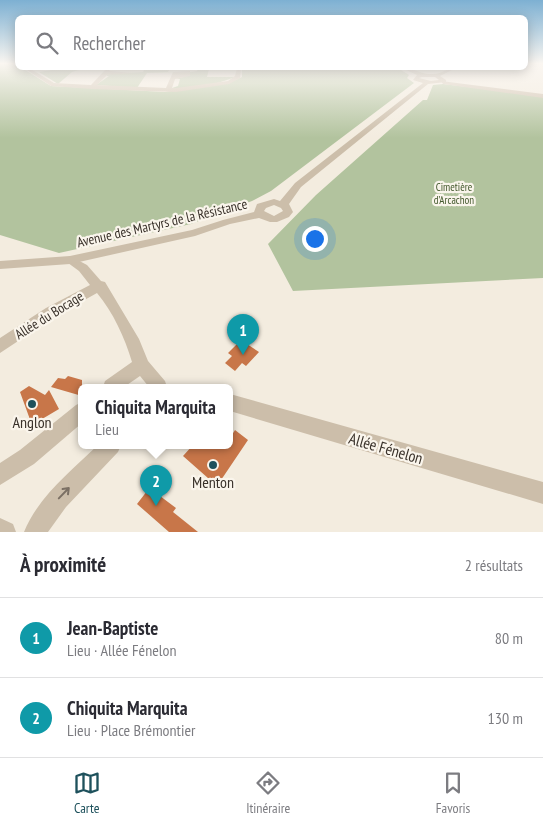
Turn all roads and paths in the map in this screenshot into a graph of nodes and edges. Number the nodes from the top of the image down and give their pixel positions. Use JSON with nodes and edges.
{"nodes":[{"id":1,"x":113,"y":88,"type":"edge"},
{"id":2,"x":185,"y":88,"type":"edge"},
{"id":3,"x":420,"y":88,"type":"edge"},
{"id":4,"x":485,"y":88,"type":"edge"},
{"id":5,"x":168,"y":90,"type":"joint"},
{"id":6,"x":543,"y":96,"type":"edge"},
{"id":7,"x":283,"y":204,"type":"junction"},
{"id":8,"x":261,"y":214,"type":"junction"},
{"id":9,"x":70,"y":260,"type":"junction"},
{"id":10,"x":0,"y":265,"type":"edge"},
{"id":11,"x":100,"y":285,"type":"junction"},
{"id":12,"x":0,"y":346,"type":"edge"},
{"id":13,"x":141,"y":365,"type":"junction"},
{"id":14,"x":115,"y":384,"type":"edge"},
{"id":15,"x":157,"y":384,"type":"edge"},
{"id":16,"x":233,"y":403,"type":"edge"},
{"id":17,"x":78,"y":414,"type":"edge"},
{"id":18,"x":107,"y":449,"type":"edge"},
{"id":19,"x":0,"y":475,"type":"edge"},
{"id":20,"x":543,"y":493,"type":"edge"},
{"id":21,"x":0,"y":529,"type":"edge"},
{"id":22,"x":5,"y":532,"type":"edge"},
{"id":23,"x":35,"y":532,"type":"edge"}],
"edges":[{"from":1,"to":5,"type":"street"},
{"from":2,"to":5,"type":"street"},
{"from":3,"to":7,"type":"street"},
{"from":4,"to":6,"type":"street"},
{"from":7,"to":8,"type":"street"},
{"from":7,"to":8,"type":"street"},
{"from":8,"to":9,"type":"street","name":"Avenue des Martyrs de la Résistance"},
{"from":9,"to":10,"type":"street","name":"Avenue des Martyrs de la Résistance"},
{"from":9,"to":11,"type":"street"},
{"from":11,"to":12,"type":"street","name":"Allée du Bocage"},
{"from":11,"to":13,"type":"street"},
{"from":13,"to":14,"type":"street"},
{"from":13,"to":15,"type":"street"},
{"from":16,"to":20,"type":"street","name":"Allée Fénelon"},
{"from":17,"to":19,"type":"street"},
{"from":23,"to":18,"type":"street","one_way":true},
{"from":21,"to":22,"type":"street"}]}
